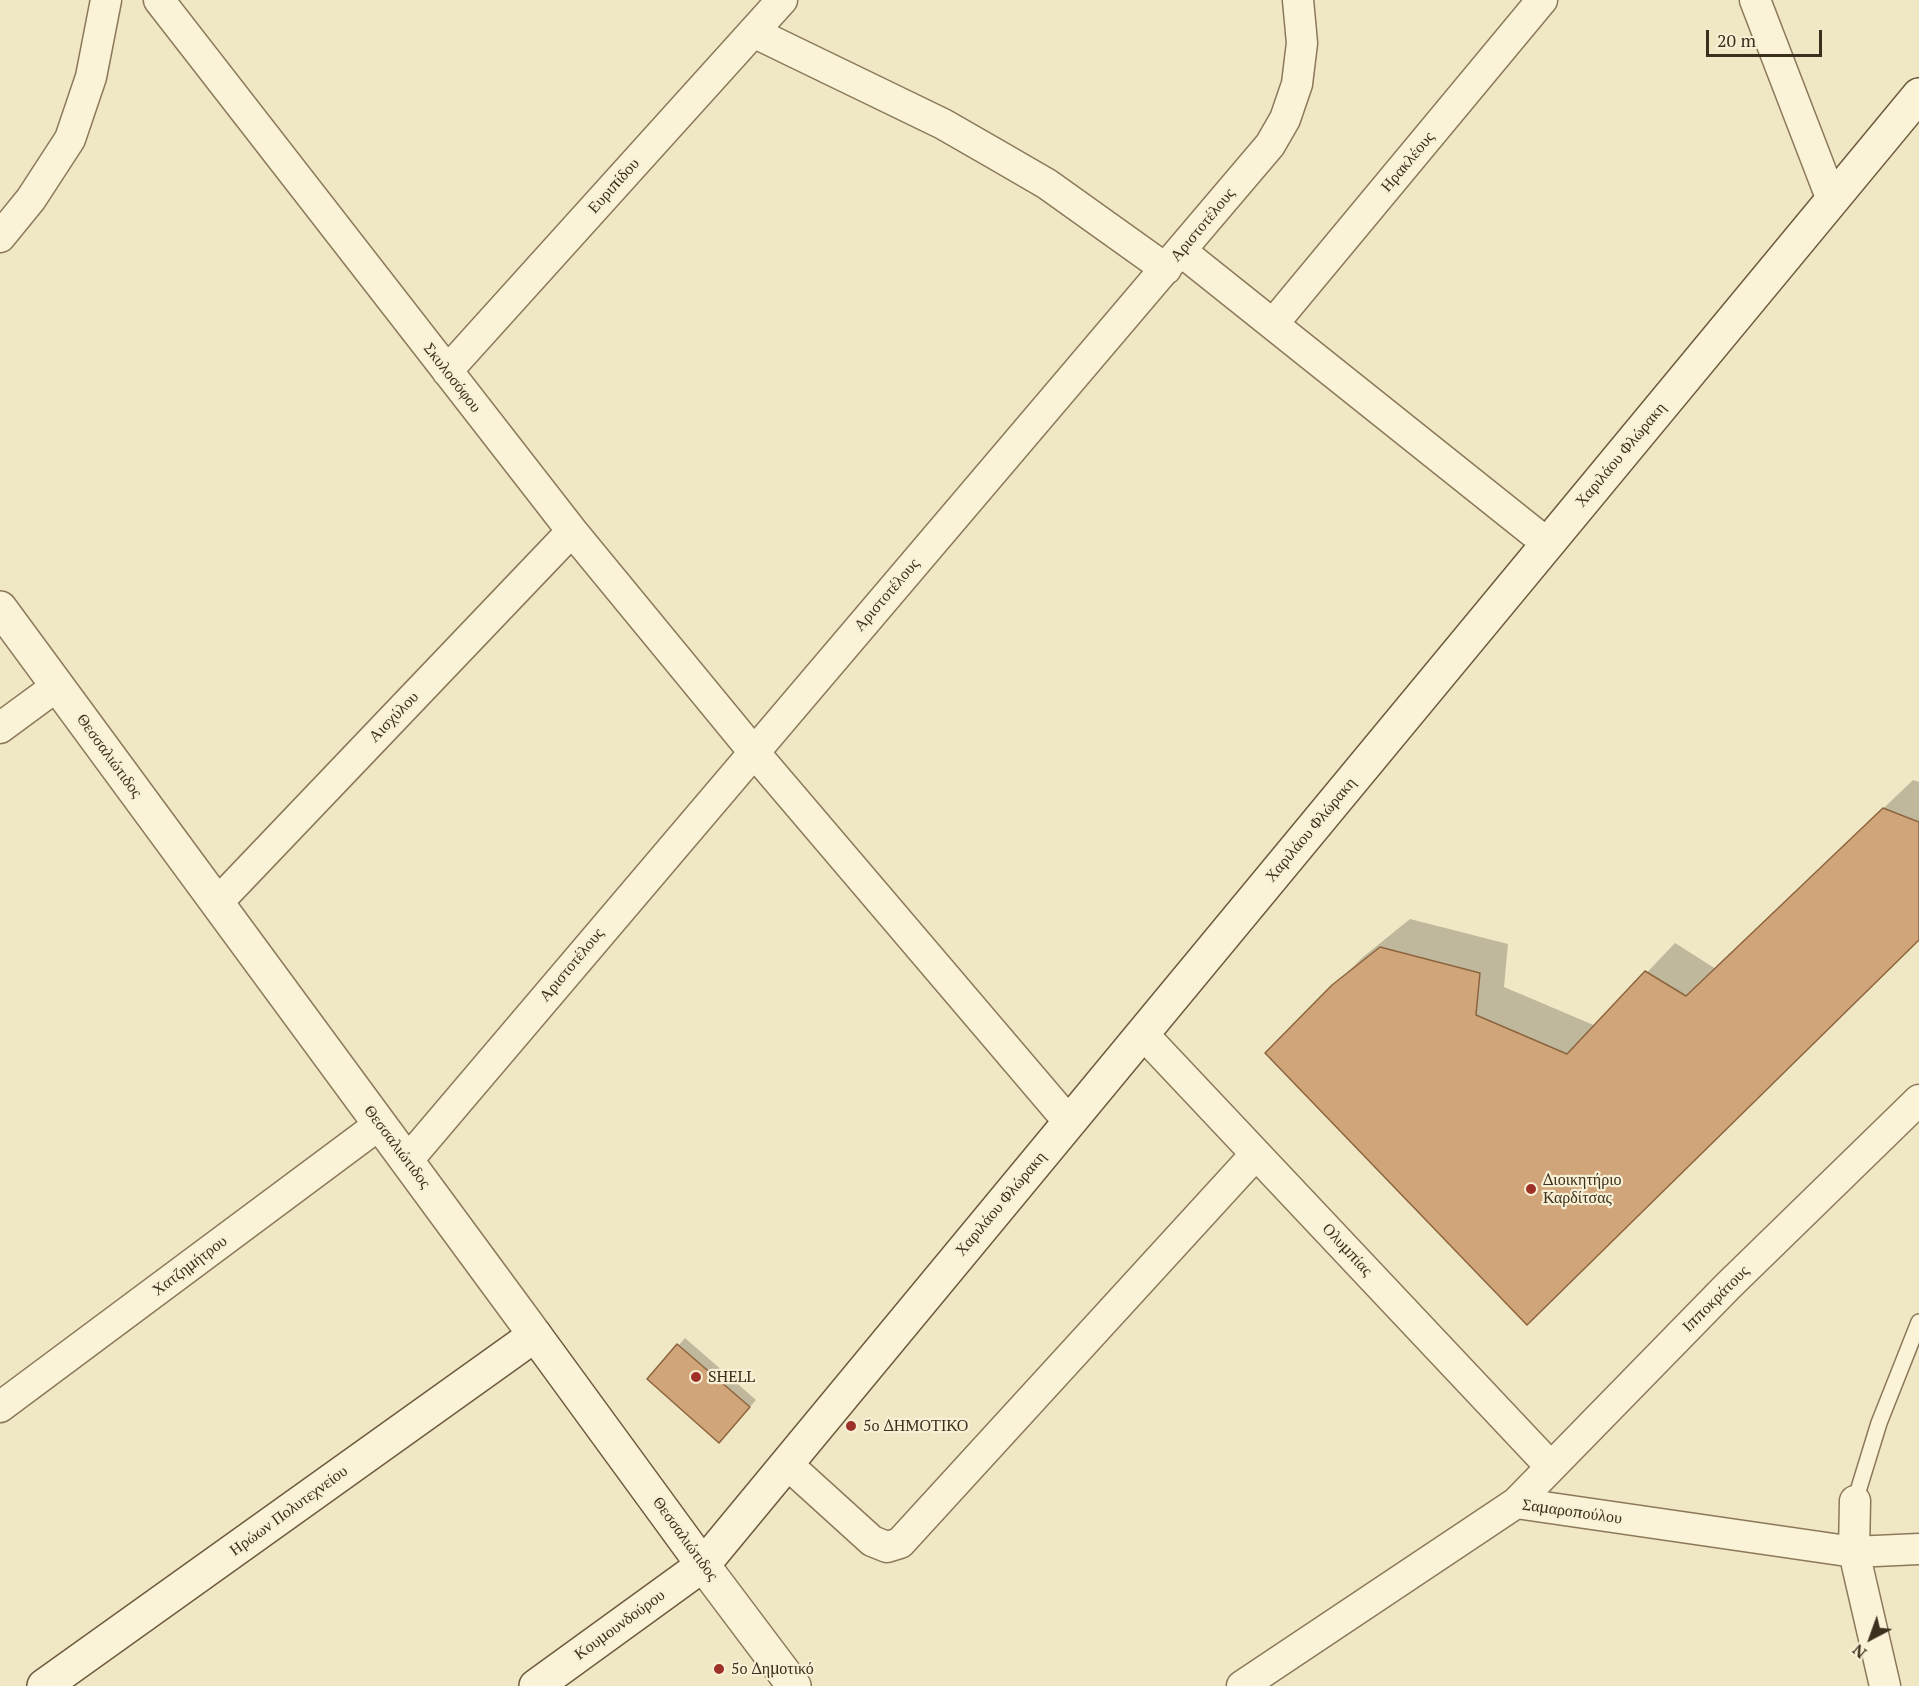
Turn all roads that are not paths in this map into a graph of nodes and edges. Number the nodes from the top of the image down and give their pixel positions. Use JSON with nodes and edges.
{"nodes":[{"id":1,"x":106,"y":0,"type":"edge"},
{"id":2,"x":159,"y":0,"type":"edge"},
{"id":3,"x":782,"y":0,"type":"edge"},
{"id":4,"x":1298,"y":0,"type":"edge"},
{"id":5,"x":1542,"y":0,"type":"edge"},
{"id":6,"x":1755,"y":0,"type":"edge"},
{"id":7,"x":753,"y":32,"type":"junction"},
{"id":8,"x":1919,"y":95,"type":"edge"},
{"id":9,"x":1832,"y":200,"type":"junction"},
{"id":10,"x":0,"y":237,"type":"edge"},
{"id":11,"x":1174,"y":260,"type":"junction"},
{"id":12,"x":1273,"y":324,"type":"junction"},
{"id":13,"x":447,"y":371,"type":"junction"},
{"id":14,"x":572,"y":531,"type":"junction"},
{"id":15,"x":1548,"y":544,"type":"junction"},
{"id":16,"x":0,"y":608,"type":"edge"},
{"id":17,"x":57,"y":686,"type":"junction"},
{"id":18,"x":0,"y":728,"type":"edge"},
{"id":19,"x":753,"y":751,"type":"junction"},
{"id":20,"x":217,"y":903,"type":"junction"},
{"id":21,"x":1142,"y":1033,"type":"junction"},
{"id":22,"x":1917,"y":1106,"type":"edge"},
{"id":23,"x":1069,"y":1122,"type":"junction"},
{"id":24,"x":380,"y":1124,"type":"junction"},
{"id":25,"x":1256,"y":1154,"type":"junction"},
{"id":26,"x":407,"y":1161,"type":"junction"},
{"id":27,"x":1919,"y":1322,"type":"edge"},
{"id":28,"x":535,"y":1335,"type":"junction"},
{"id":29,"x":0,"y":1407,"type":"edge"},
{"id":30,"x":786,"y":1463,"type":"junction"},
{"id":31,"x":1551,"y":1467,"type":"junction"},
{"id":32,"x":1855,"y":1501,"type":"joint"},
{"id":33,"x":1516,"y":1503,"type":"junction"},
{"id":34,"x":1919,"y":1549,"type":"edge"},
{"id":35,"x":1854,"y":1552,"type":"junction"},
{"id":36,"x":703,"y":1565,"type":"junction"},
{"id":37,"x":44,"y":1686,"type":"edge"},
{"id":38,"x":536,"y":1686,"type":"edge"},
{"id":39,"x":794,"y":1686,"type":"edge"},
{"id":40,"x":1242,"y":1686,"type":"edge"},
{"id":41,"x":1885,"y":1686,"type":"edge"}],
"edges":[{"from":1,"to":10,"type":"street"},
{"from":2,"to":13,"type":"street","name":"Σκυλοσόφου"},
{"from":3,"to":7,"type":"street","name":"Ευριπίδου"},
{"from":4,"to":11,"type":"street","name":"Αριστοτέλους"},
{"from":5,"to":12,"type":"street","name":"Ηρακλέους"},
{"from":6,"to":9,"type":"street"},
{"from":7,"to":11,"type":"street"},
{"from":7,"to":13,"type":"street","name":"Ευριπίδου"},
{"from":8,"to":9,"type":"main road","name":"Χαριλάου Φλώρακη"},
{"from":9,"to":15,"type":"main road","name":"Χαριλάου Φλώρακη"},
{"from":11,"to":12,"type":"street"},
{"from":11,"to":19,"type":"street","name":"Αριστοτέλους"},
{"from":12,"to":15,"type":"street"},
{"from":13,"to":14,"type":"street","name":"Σκυλοσόφου"},
{"from":14,"to":19,"type":"street","name":"Σκυλοσόφου"},
{"from":14,"to":20,"type":"street","name":"Αισχύλου"},
{"from":15,"to":21,"type":"main road","name":"Χαριλάου Φλώρακη"},
{"from":16,"to":17,"type":"main road","name":"Θεσσαλιώτιδος"},
{"from":17,"to":18,"type":"street"},
{"from":17,"to":20,"type":"main road","name":"Θεσσαλιώτιδος"},
{"from":19,"to":23,"type":"street","name":"Σκυλοσόφου"},
{"from":19,"to":26,"type":"street","name":"Αριστοτέλους"},
{"from":20,"to":24,"type":"main road","name":"Θεσσαλιώτιδος"},
{"from":21,"to":23,"type":"main road","name":"Χαριλάου Φλώρακη"},
{"from":21,"to":25,"type":"street","name":"Ολυμπίας"},
{"from":22,"to":31,"type":"street","name":"Ιπποκράτους"},
{"from":23,"to":30,"type":"main road","name":"Χαριλάου Φλώρακη"},
{"from":24,"to":26,"type":"main road","name":"Θεσσαλιώτιδος"},
{"from":24,"to":29,"type":"street","name":"Χατζημήτρου"},
{"from":25,"to":30,"type":"street"},
{"from":25,"to":31,"type":"street","name":"Ολυμπίας"},
{"from":26,"to":28,"type":"main road","name":"Θεσσαλιώτιδος"},
{"from":27,"to":32,"type":"lane"},
{"from":28,"to":36,"type":"main road","name":"Θεσσαλιώτιδος"},
{"from":28,"to":37,"type":"main road","name":"Ηρώων Πολυτεχνείου"},
{"from":30,"to":36,"type":"main road","name":"Χαριλάου Φλώρακη"},
{"from":31,"to":33,"type":"street","name":"Ιπποκράτους"},
{"from":32,"to":35,"type":"street"},
{"from":33,"to":35,"type":"street","name":"Σαμαροπούλου"},
{"from":33,"to":40,"type":"street","name":"Σαμαροπούλου"},
{"from":34,"to":35,"type":"street","name":"Σαμαροπούλου"},
{"from":35,"to":41,"type":"street"},
{"from":36,"to":38,"type":"main road","name":"Κουμουνδούρου"},
{"from":36,"to":39,"type":"main road","name":"Θεσσαλιώτιδος"}]}
